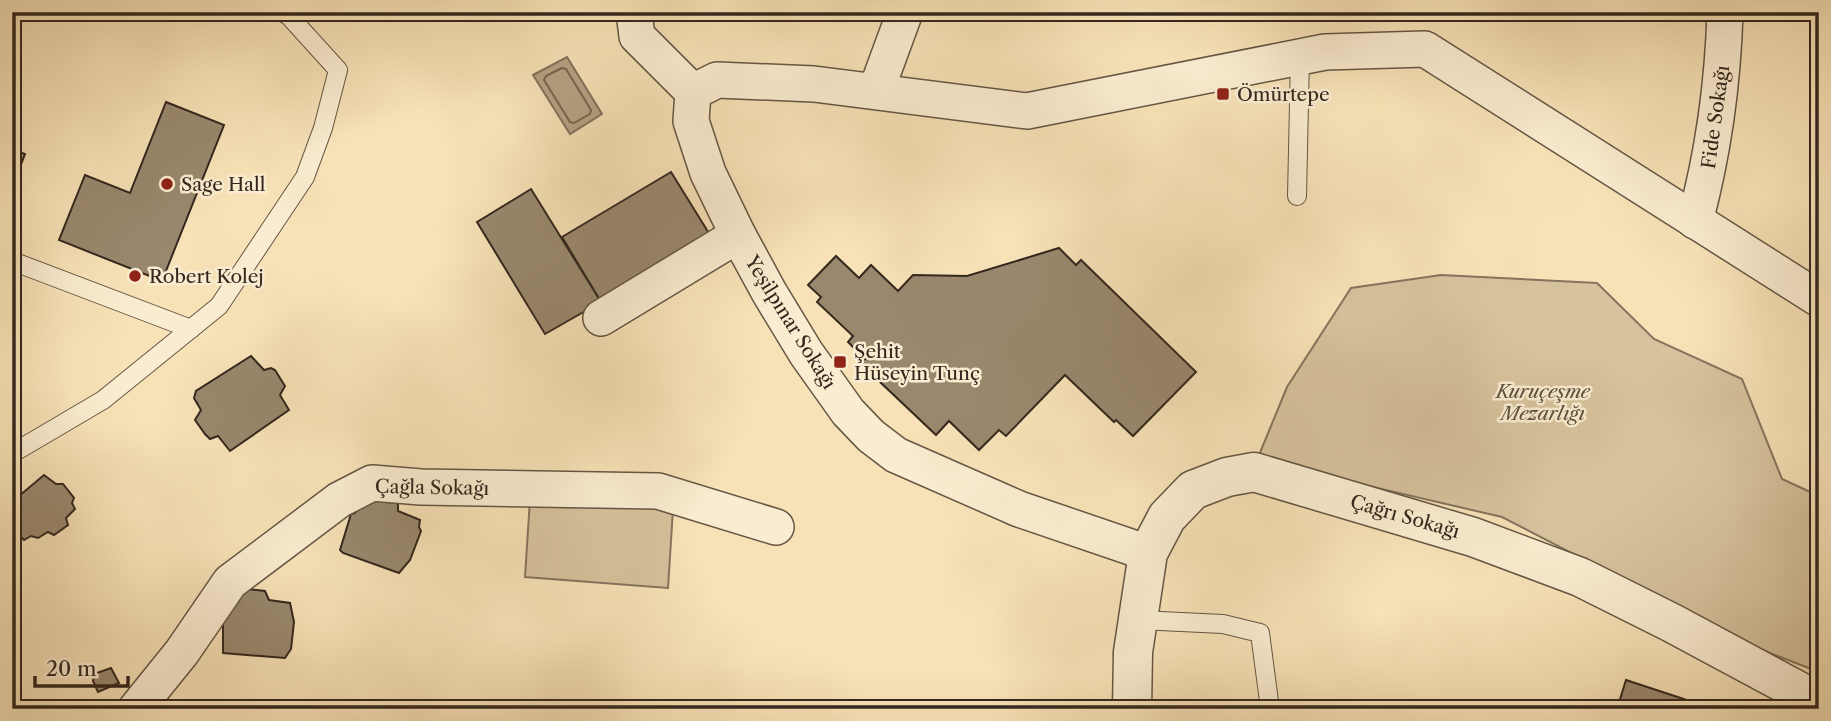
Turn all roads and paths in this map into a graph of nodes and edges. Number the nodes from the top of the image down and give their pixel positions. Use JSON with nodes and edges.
{"nodes":[{"id":1,"x":282,"y":12,"type":"edge"},
{"id":2,"x":634,"y":12,"type":"edge"},
{"id":3,"x":905,"y":12,"type":"edge"},
{"id":4,"x":1725,"y":12,"type":"edge"},
{"id":5,"x":1300,"y":57,"type":"junction"},
{"id":6,"x":876,"y":91,"type":"junction"},
{"id":7,"x":693,"y":92,"type":"junction"},
{"id":8,"x":1297,"y":196,"type":"dead end"},
{"id":9,"x":1695,"y":221,"type":"junction"},
{"id":10,"x":738,"y":235,"type":"junction"},
{"id":11,"x":12,"y":261,"type":"edge"},
{"id":12,"x":1819,"y":299,"type":"edge"},
{"id":13,"x":601,"y":318,"type":"dead end"},
{"id":14,"x":191,"y":329,"type":"junction"},
{"id":15,"x":12,"y":450,"type":"edge"},
{"id":16,"x":776,"y":527,"type":"dead end"},
{"id":17,"x":1149,"y":553,"type":"junction"},
{"id":18,"x":1139,"y":620,"type":"junction"},
{"id":19,"x":1812,"y":700,"type":"edge"},
{"id":20,"x":136,"y":709,"type":"edge"},
{"id":21,"x":1132,"y":709,"type":"edge"},
{"id":22,"x":1269,"y":709,"type":"edge"}],
"edges":[{"from":1,"to":14,"type":"lane"},
{"from":2,"to":7,"type":"street"},
{"from":3,"to":6,"type":"street"},
{"from":4,"to":9,"type":"street","name":"Fide Sokağı"},
{"from":5,"to":6,"type":"street"},
{"from":5,"to":8,"type":"lane"},
{"from":5,"to":9,"type":"street"},
{"from":6,"to":7,"type":"street"},
{"from":7,"to":10,"type":"street","name":"Yeşilpınar Sokağı"},
{"from":9,"to":12,"type":"street"},
{"from":10,"to":13,"type":"street"},
{"from":10,"to":17,"type":"street","name":"Yeşilpınar Sokağı"},
{"from":11,"to":14,"type":"lane"},
{"from":14,"to":15,"type":"lane"},
{"from":16,"to":20,"type":"street","name":"Çağla Sokağı"},
{"from":17,"to":18,"type":"street","name":"Çağrı Sokağı"},
{"from":17,"to":19,"type":"street","name":"Çağrı Sokağı"},
{"from":18,"to":21,"type":"street","name":"Çağrı Sokağı"},
{"from":18,"to":22,"type":"lane"}]}
